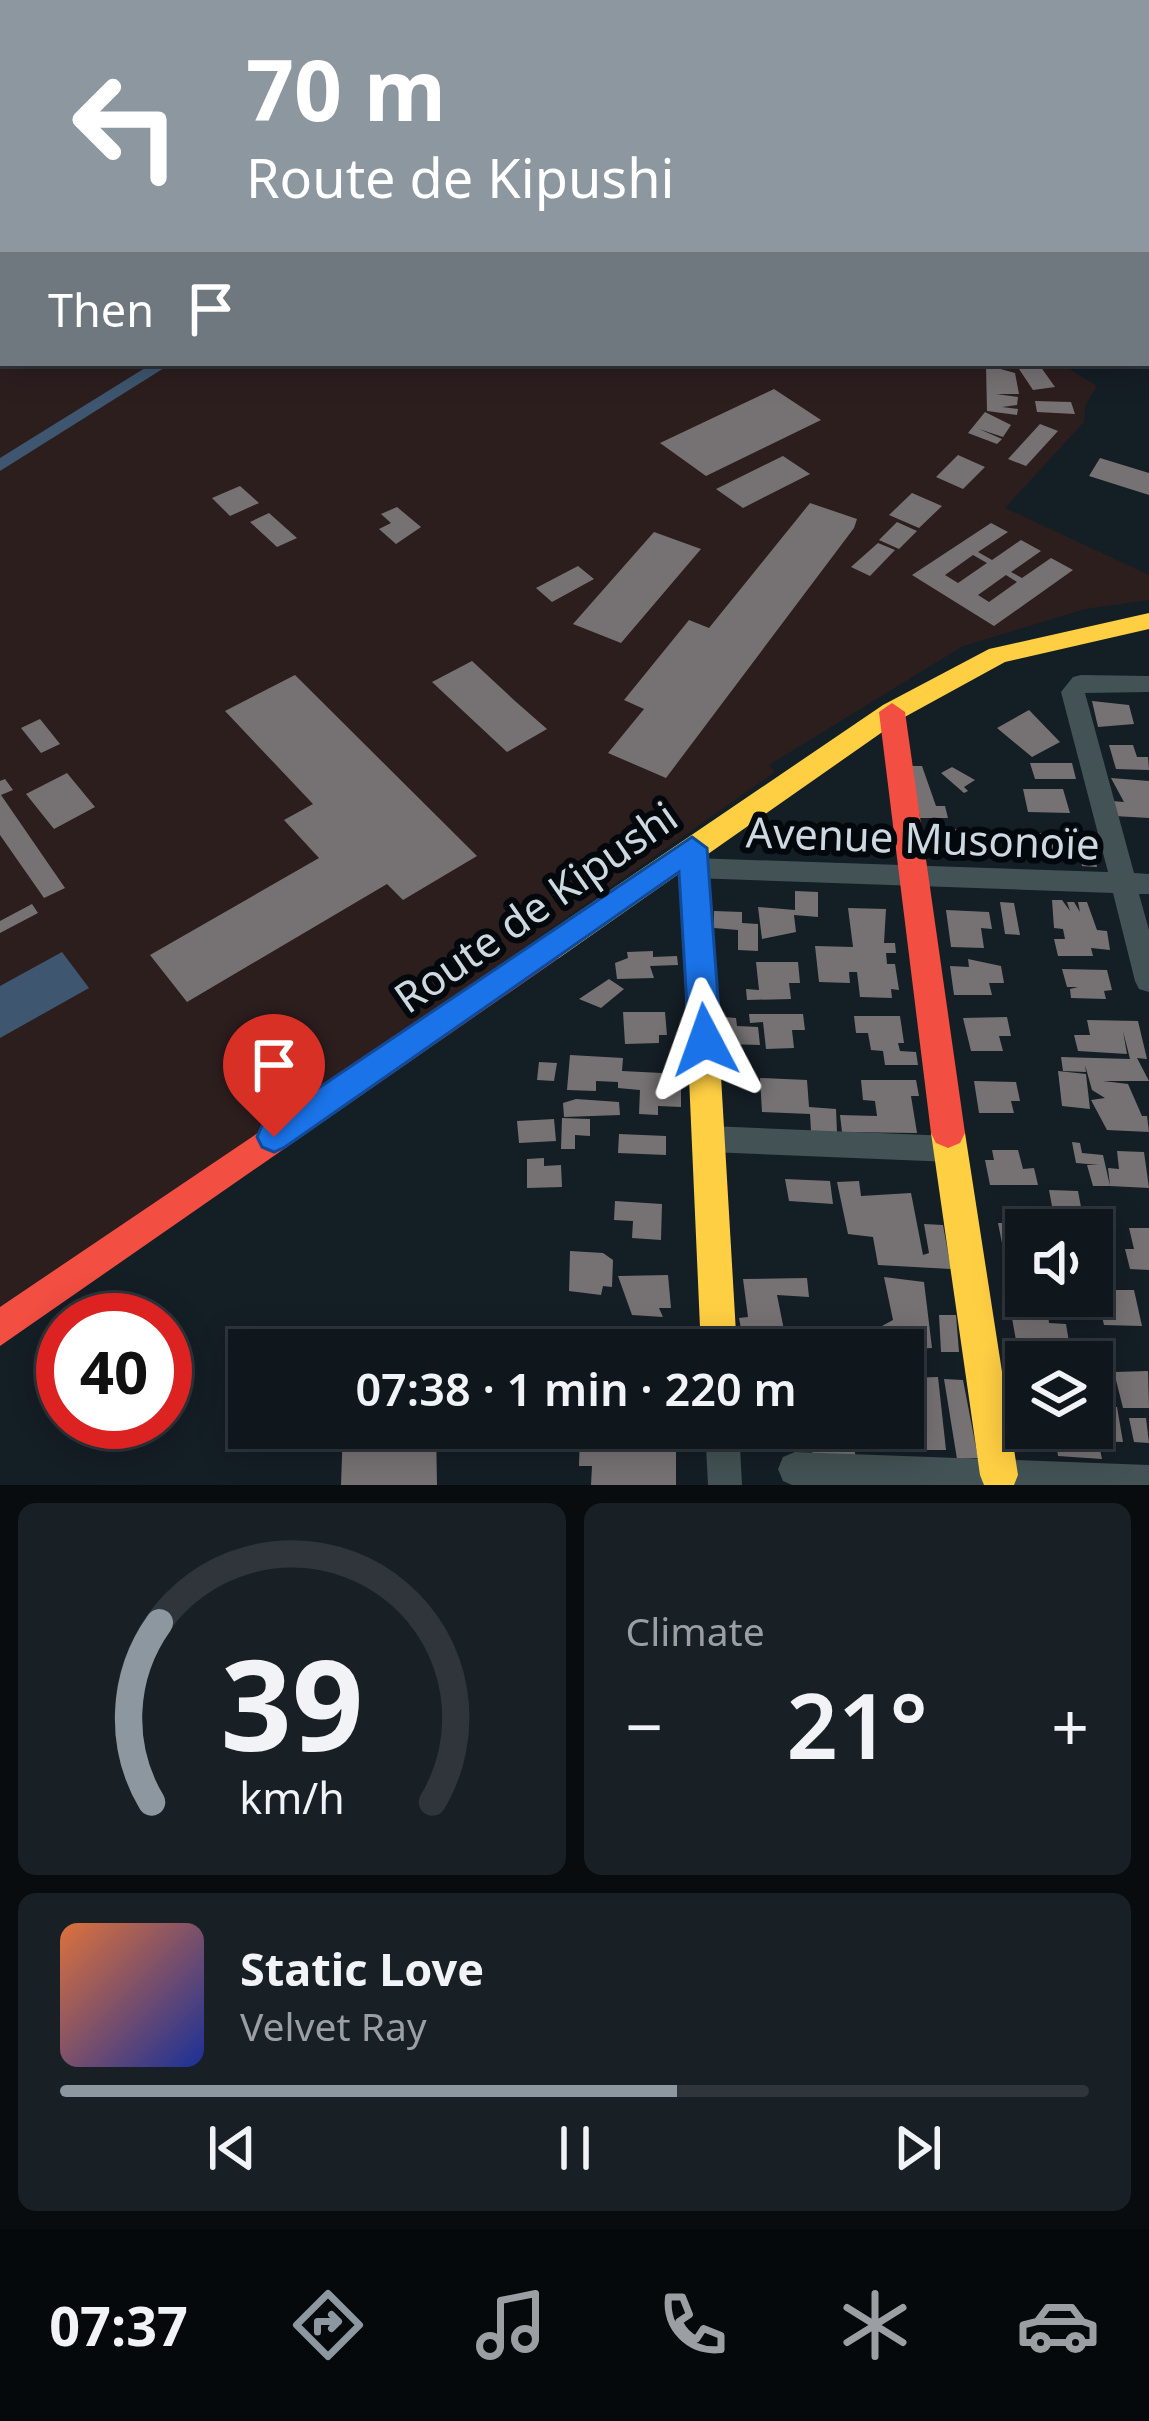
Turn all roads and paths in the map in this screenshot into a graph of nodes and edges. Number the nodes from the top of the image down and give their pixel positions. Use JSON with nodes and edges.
{"nodes":[{"id":1,"x":1149,"y":621,"type":"edge"},
{"id":2,"x":1149,"y":685,"type":"edge"},
{"id":3,"x":892,"y":712,"type":"junction"},
{"id":4,"x":693,"y":858,"type":"junction"},
{"id":5,"x":910,"y":874,"type":"junction"},
{"id":6,"x":1137,"y":884,"type":"edge"},
{"id":7,"x":1149,"y":981,"type":"edge"},
{"id":8,"x":710,"y":1139,"type":"junction"},
{"id":9,"x":951,"y":1149,"type":"junction"},
{"id":10,"x":0,"y":1328,"type":"edge"},
{"id":11,"x":718,"y":1329,"type":"edge"},
{"id":12,"x":723,"y":1449,"type":"edge"},
{"id":13,"x":794,"y":1469,"type":"dead end"},
{"id":14,"x":999,"y":1475,"type":"junction"},
{"id":15,"x":1149,"y":1482,"type":"edge"},
{"id":16,"x":725,"y":1485,"type":"edge"}],
"edges":[{"from":1,"to":3,"type":"main road","name":"Route de Kipushi"},
{"from":2,"to":6,"type":"street"},
{"from":3,"to":4,"type":"main road","name":"Route de Kipushi"},
{"from":3,"to":5,"type":"main road"},
{"from":4,"to":5,"type":"street","name":"Avenue Musonoïe"},
{"from":4,"to":8,"type":"main road"},
{"from":4,"to":10,"type":"main road","name":"Route de Kipushi"},
{"from":5,"to":6,"type":"street","name":"Avenue Musonoïe"},
{"from":5,"to":9,"type":"main road"},
{"from":6,"to":7,"type":"street"},
{"from":8,"to":9,"type":"street"},
{"from":8,"to":11,"type":"main road"},
{"from":9,"to":14,"type":"main road"},
{"from":12,"to":16,"type":"street"},
{"from":13,"to":14,"type":"street"},
{"from":14,"to":15,"type":"street"}]}
